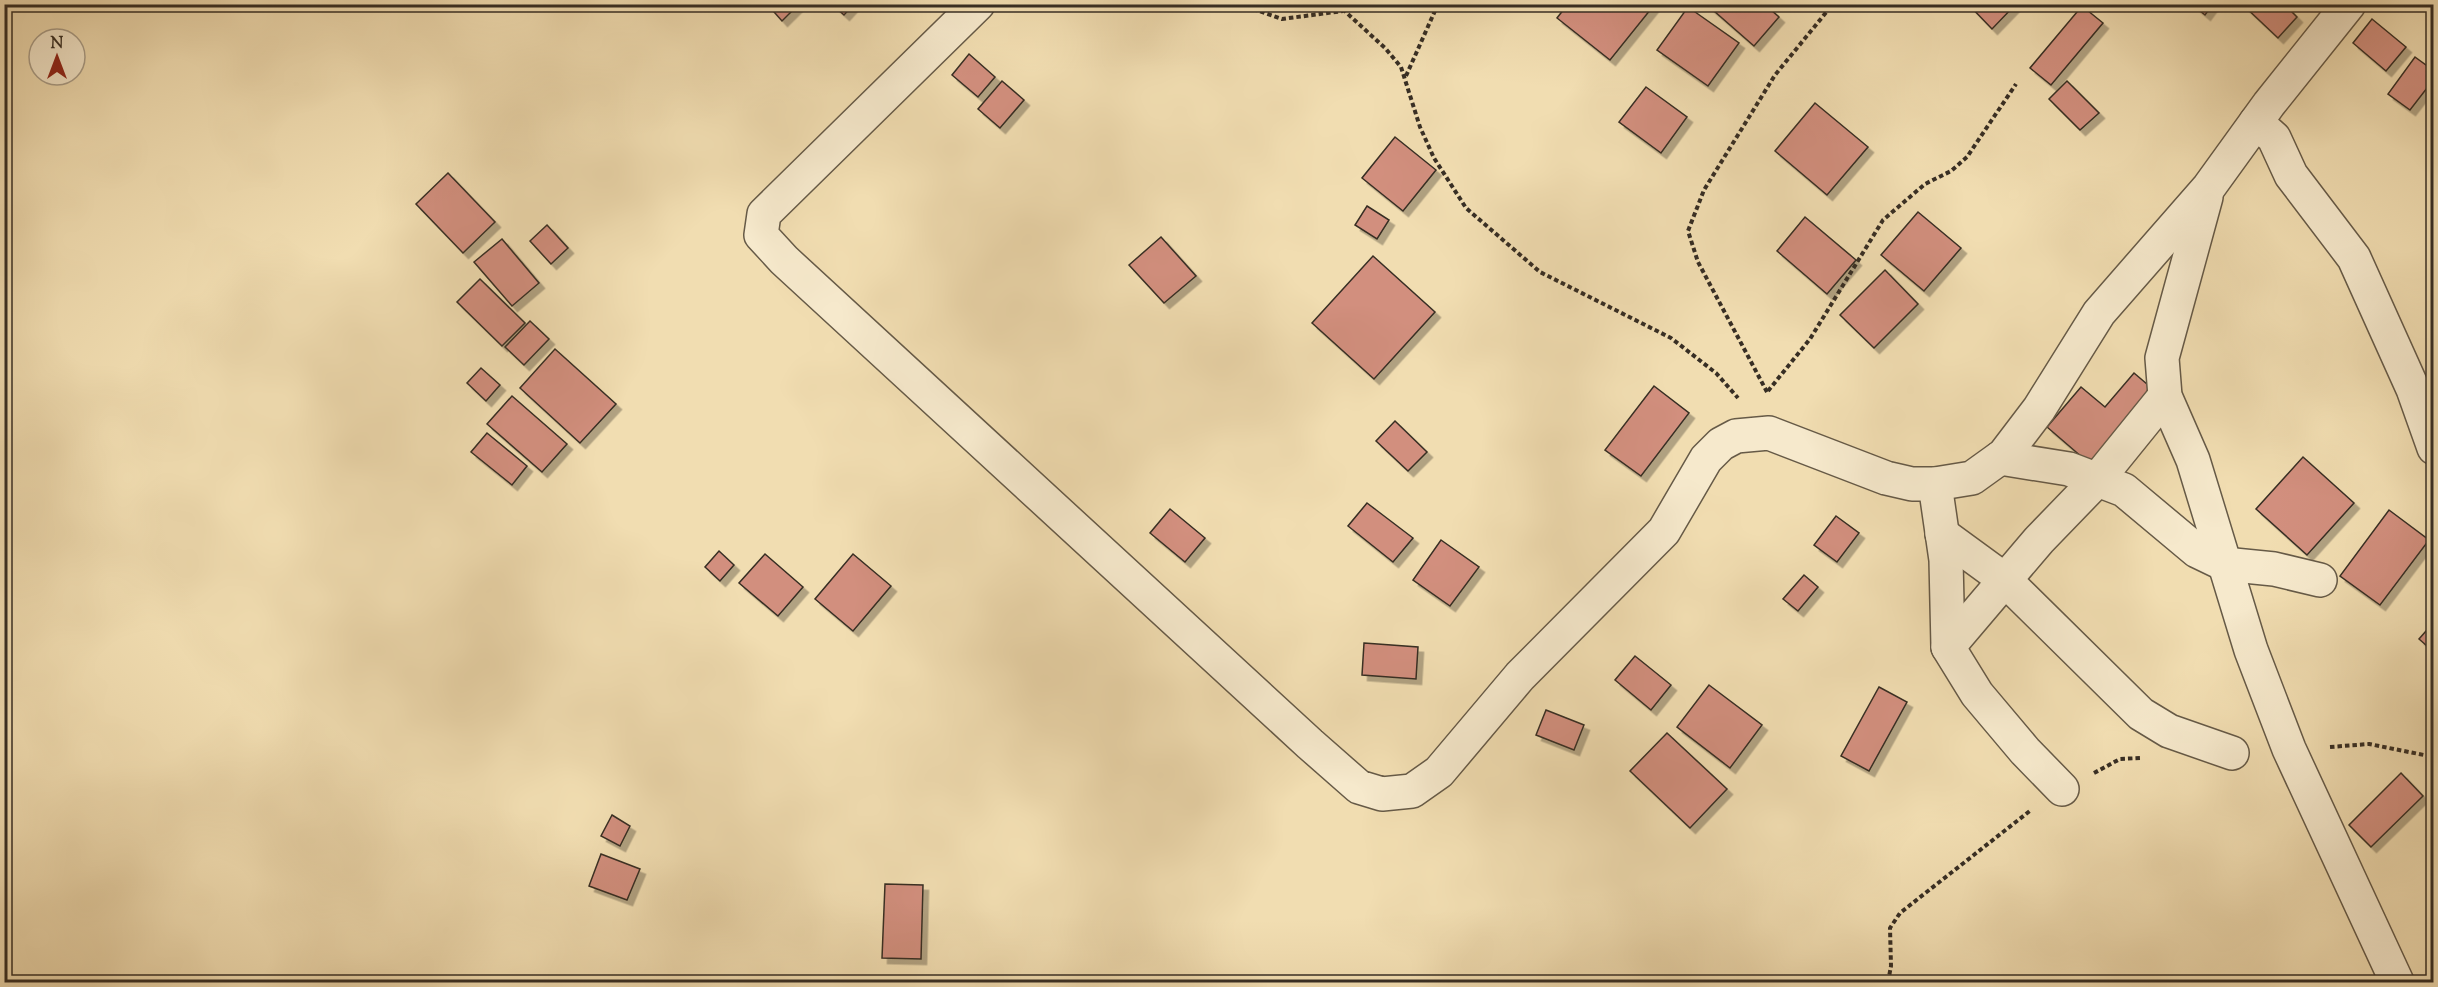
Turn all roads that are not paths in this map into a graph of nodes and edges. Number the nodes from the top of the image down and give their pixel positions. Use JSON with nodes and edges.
{"nodes":[{"id":1,"x":978,"y":4,"type":"edge"},
{"id":2,"x":2349,"y":4,"type":"edge"},
{"id":3,"x":2256,"y":123,"type":"junction"},
{"id":4,"x":2209,"y":187,"type":"junction"},
{"id":5,"x":2165,"y":396,"type":"junction"},
{"id":6,"x":2433,"y":448,"type":"edge"},
{"id":7,"x":2000,"y":458,"type":"junction"},
{"id":8,"x":2097,"y":480,"type":"junction"},
{"id":9,"x":1935,"y":484,"type":"junction"},
{"id":10,"x":1942,"y":534,"type":"junction"},
{"id":11,"x":2224,"y":564,"type":"junction"},
{"id":12,"x":2005,"y":580,"type":"junction"},
{"id":13,"x":2320,"y":580,"type":"dead end"},
{"id":14,"x":1948,"y":646,"type":"junction"},
{"id":15,"x":2232,"y":753,"type":"dead end"},
{"id":16,"x":2062,"y":789,"type":"road end"},
{"id":17,"x":2397,"y":982,"type":"edge"}],
"edges":[{"from":1,"to":9,"type":"street"},
{"from":2,"to":3,"type":"street"},
{"from":3,"to":4,"type":"street"},
{"from":3,"to":6,"type":"street"},
{"from":4,"to":5,"type":"street"},
{"from":4,"to":7,"type":"street"},
{"from":5,"to":8,"type":"street"},
{"from":5,"to":11,"type":"street"},
{"from":7,"to":8,"type":"street"},
{"from":7,"to":9,"type":"street"},
{"from":8,"to":11,"type":"street"},
{"from":8,"to":12,"type":"street"},
{"from":9,"to":10,"type":"street"},
{"from":10,"to":12,"type":"street"},
{"from":10,"to":14,"type":"street"},
{"from":11,"to":13,"type":"street"},
{"from":11,"to":17,"type":"street"},
{"from":12,"to":14,"type":"street"},
{"from":12,"to":15,"type":"street"},
{"from":14,"to":16,"type":"street"}]}
